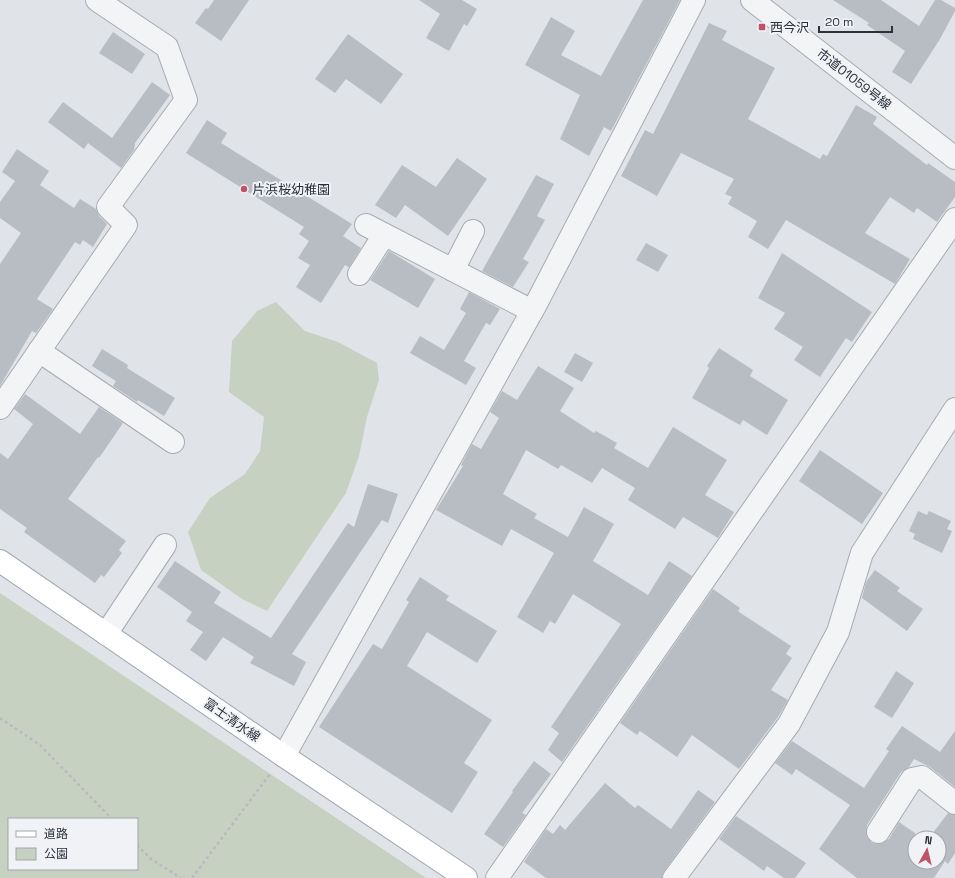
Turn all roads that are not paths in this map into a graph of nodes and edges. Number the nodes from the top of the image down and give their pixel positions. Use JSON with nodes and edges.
{"nodes":[{"id":1,"x":97,"y":0,"type":"edge"},
{"id":2,"x":694,"y":0,"type":"edge"},
{"id":3,"x":752,"y":0,"type":"edge"},
{"id":4,"x":955,"y":158,"type":"edge"},
{"id":5,"x":955,"y":219,"type":"edge"},
{"id":6,"x":366,"y":225,"type":"dead end"},
{"id":7,"x":473,"y":231,"type":"dead end"},
{"id":8,"x":384,"y":235,"type":"junction"},
{"id":9,"x":453,"y":270,"type":"junction"},
{"id":10,"x":359,"y":274,"type":"dead end"},
{"id":11,"x":532,"y":311,"type":"junction"},
{"id":12,"x":39,"y":351,"type":"junction"},
{"id":13,"x":0,"y":408,"type":"edge"},
{"id":14,"x":955,"y":409,"type":"edge"},
{"id":15,"x":172,"y":442,"type":"dead end"},
{"id":16,"x":164,"y":544,"type":"dead end"},
{"id":17,"x":0,"y":561,"type":"edge"},
{"id":18,"x":106,"y":634,"type":"junction"},
{"id":19,"x":284,"y":756,"type":"junction"},
{"id":20,"x":955,"y":803,"type":"edge"},
{"id":21,"x":878,"y":832,"type":"dead end"},
{"id":22,"x":466,"y":878,"type":"edge"},
{"id":23,"x":497,"y":878,"type":"edge"},
{"id":24,"x":674,"y":878,"type":"edge"}],
"edges":[{"from":1,"to":12,"type":"street"},
{"from":2,"to":11,"type":"street"},
{"from":3,"to":4,"type":"street","name":"市道01059号線"},
{"from":5,"to":23,"type":"street"},
{"from":6,"to":8,"type":"street"},
{"from":7,"to":9,"type":"street"},
{"from":8,"to":9,"type":"street"},
{"from":8,"to":10,"type":"street"},
{"from":9,"to":11,"type":"street"},
{"from":11,"to":19,"type":"street"},
{"from":12,"to":13,"type":"street"},
{"from":12,"to":15,"type":"street"},
{"from":14,"to":24,"type":"street"},
{"from":16,"to":18,"type":"street"},
{"from":17,"to":18,"type":"main road","name":"富士清水線"},
{"from":18,"to":19,"type":"main road","name":"富士清水線"},
{"from":19,"to":22,"type":"main road","name":"富士清水線"},
{"from":20,"to":21,"type":"street"}]}
